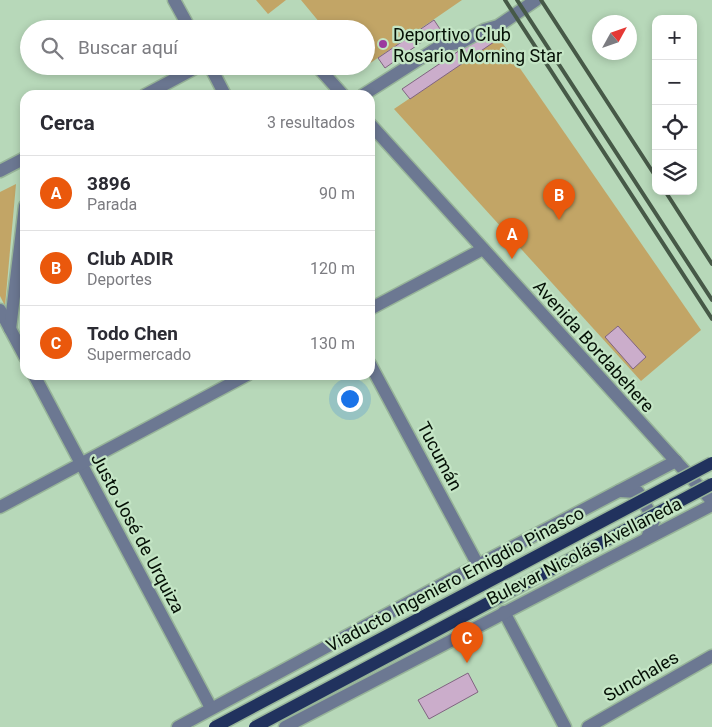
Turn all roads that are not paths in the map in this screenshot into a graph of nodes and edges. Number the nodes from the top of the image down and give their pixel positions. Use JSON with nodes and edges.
{"nodes":[{"id":1,"x":174,"y":0,"type":"edge"},
{"id":2,"x":536,"y":0,"type":"edge"},
{"id":3,"x":185,"y":20,"type":"edge"},
{"id":4,"x":182,"y":75,"type":"edge"},
{"id":5,"x":215,"y":75,"type":"edge"},
{"id":6,"x":325,"y":75,"type":"edge"},
{"id":7,"x":154,"y":90,"type":"edge"},
{"id":8,"x":222,"y":90,"type":"edge"},
{"id":9,"x":339,"y":90,"type":"edge"},
{"id":10,"x":371,"y":90,"type":"edge"},
{"id":11,"x":375,"y":130,"type":"edge"},
{"id":12,"x":20,"y":161,"type":"edge"},
{"id":13,"x":0,"y":171,"type":"edge"},
{"id":14,"x":20,"y":247,"type":"edge"},
{"id":15,"x":483,"y":249,"type":"junction"},
{"id":16,"x":375,"y":306,"type":"edge"},
{"id":17,"x":0,"y":310,"type":"edge"},
{"id":18,"x":10,"y":329,"type":"junction"},
{"id":19,"x":20,"y":348,"type":"edge"},
{"id":20,"x":375,"y":373,"type":"edge"},
{"id":21,"x":37,"y":380,"type":"edge"},
{"id":22,"x":238,"y":380,"type":"edge"},
{"id":23,"x":676,"y":461,"type":"junction"},
{"id":24,"x":81,"y":463,"type":"junction"},
{"id":25,"x":712,"y":463,"type":"edge"},
{"id":26,"x":712,"y":484,"type":"edge"},
{"id":27,"x":619,"y":491,"type":"junction"},
{"id":28,"x":712,"y":503,"type":"edge"},
{"id":29,"x":0,"y":507,"type":"edge"},
{"id":30,"x":647,"y":538,"type":"junction"},
{"id":31,"x":478,"y":565,"type":"junction"},
{"id":32,"x":504,"y":612,"type":"junction"},
{"id":33,"x":712,"y":656,"type":"edge"},
{"id":34,"x":211,"y":708,"type":"junction"},
{"id":35,"x":178,"y":727,"type":"edge"},
{"id":36,"x":215,"y":727,"type":"edge"},
{"id":37,"x":255,"y":727,"type":"edge"},
{"id":38,"x":285,"y":727,"type":"edge"},
{"id":39,"x":565,"y":727,"type":"edge"},
{"id":40,"x":588,"y":727,"type":"edge"}],
"edges":[{"from":1,"to":3,"type":"street"},
{"from":2,"to":10,"type":"street"},
{"from":4,"to":7,"type":"street"},
{"from":5,"to":8,"type":"street"},
{"from":6,"to":9,"type":"street"},
{"from":11,"to":15,"type":"street","name":"Avenida Bordabehere"},
{"from":12,"to":13,"type":"street"},
{"from":14,"to":18,"type":"street"},
{"from":15,"to":16,"type":"street"},
{"from":15,"to":23,"type":"street","name":"Avenida Bordabehere"},
{"from":17,"to":18,"type":"street"},
{"from":18,"to":19,"type":"street"},
{"from":20,"to":31,"type":"street","name":"Tucumán"},
{"from":21,"to":24,"type":"street","name":"Justo José de Urquiza"},
{"from":22,"to":24,"type":"street"},
{"from":23,"to":27,"type":"street","name":"Bulevar Nicolás Avellaneda"},
{"from":23,"to":28,"type":"street","name":"Avenida Bordabehere"},
{"from":24,"to":29,"type":"street"},
{"from":24,"to":34,"type":"street","name":"Justo José de Urquiza"},
{"from":25,"to":36,"type":"main road","name":"Viaducto Ingeniero Emigdio Pinasco","bridge":true},
{"from":26,"to":37,"type":"main road","name":"Viaducto Ingeniero Emigdio Pinasco","bridge":true},
{"from":27,"to":30,"type":"street"},
{"from":27,"to":31,"type":"street","name":"Bulevar Nicolás Avellaneda"},
{"from":28,"to":30,"type":"street","name":"Bulevar Nicolás Avellaneda"},
{"from":30,"to":32,"type":"street","name":"Bulevar Nicolás Avellaneda"},
{"from":31,"to":34,"type":"street","name":"Bulevar Nicolás Avellaneda"},
{"from":32,"to":38,"type":"street","name":"Bulevar Nicolás Avellaneda"},
{"from":32,"to":39,"type":"street"},
{"from":33,"to":40,"type":"street","name":"Sunchales"},
{"from":34,"to":35,"type":"street","name":"Bulevar Nicolás Avellaneda"}]}
